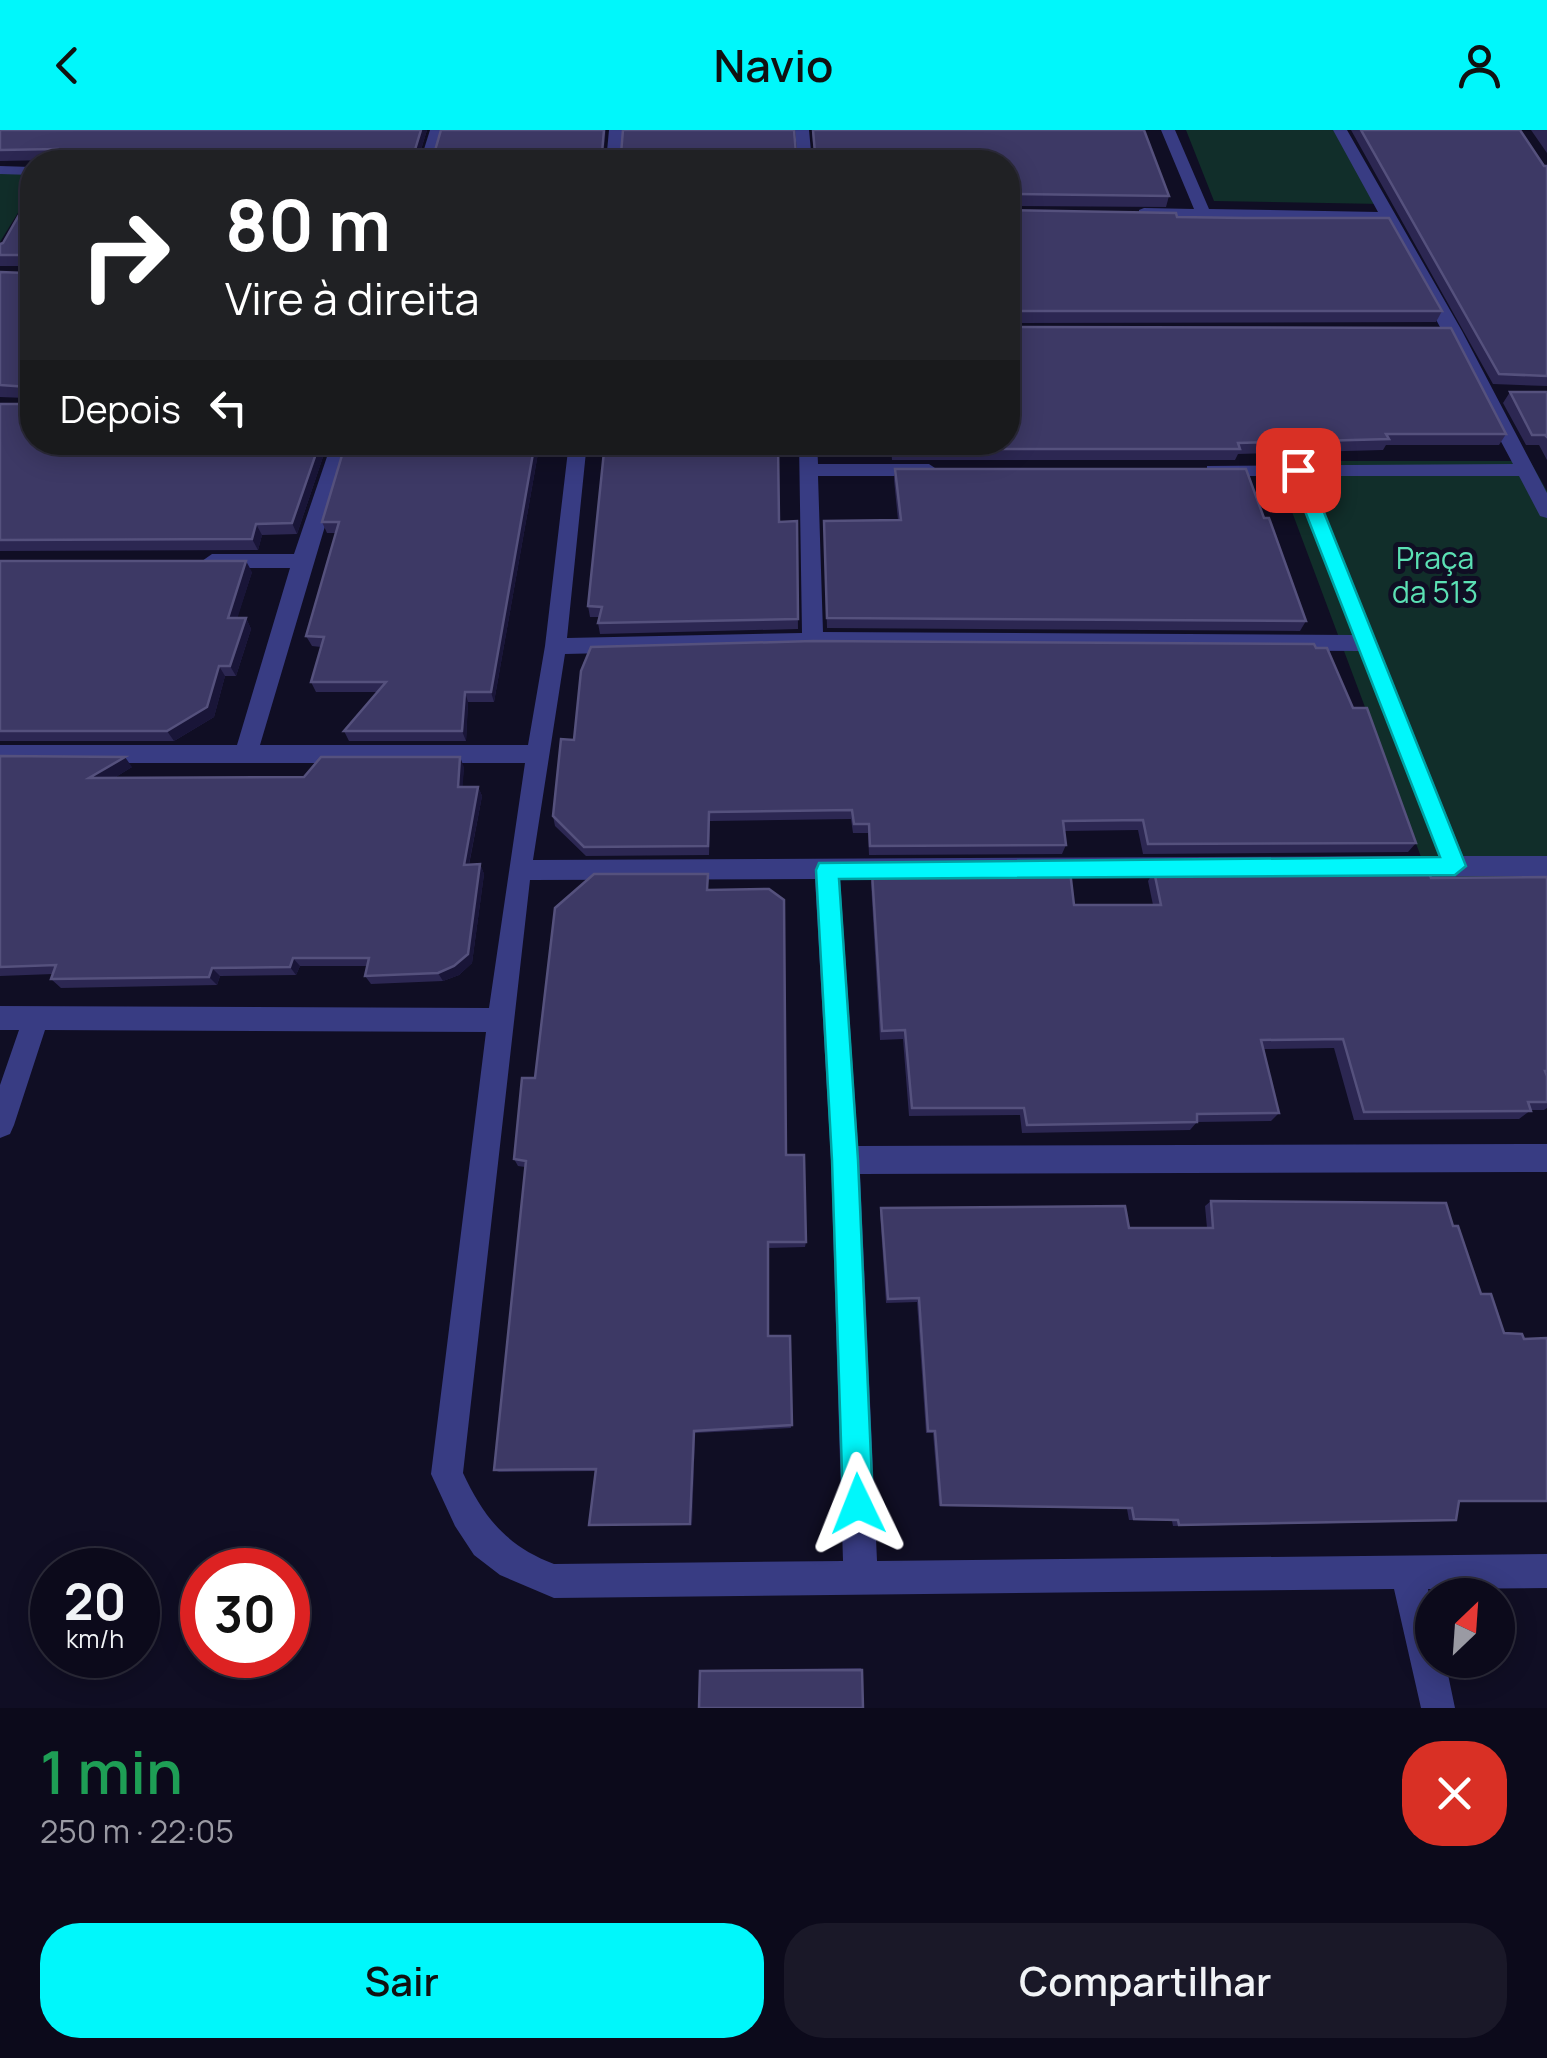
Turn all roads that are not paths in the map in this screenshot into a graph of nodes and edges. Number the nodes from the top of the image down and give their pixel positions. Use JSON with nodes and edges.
{"nodes":[{"id":1,"x":1168,"y":130,"type":"edge"},
{"id":2,"x":1340,"y":130,"type":"edge"},
{"id":3,"x":1203,"y":213,"type":"junction"},
{"id":4,"x":1125,"y":214,"type":"edge"},
{"id":5,"x":1389,"y":218,"type":"junction"},
{"id":6,"x":1434,"y":331,"type":"edge"},
{"id":7,"x":1453,"y":331,"type":"junction"},
{"id":8,"x":337,"y":455,"type":"edge"},
{"id":9,"x":577,"y":455,"type":"edge"},
{"id":10,"x":808,"y":455,"type":"edge"},
{"id":11,"x":809,"y":470,"type":"junction"},
{"id":12,"x":946,"y":470,"type":"edge"},
{"id":13,"x":1200,"y":470,"type":"edge"},
{"id":14,"x":1298,"y":470,"type":"junction"},
{"id":15,"x":1524,"y":470,"type":"junction"},
{"id":16,"x":1547,"y":511,"type":"edge"},
{"id":17,"x":188,"y":561,"type":"edge"},
{"id":18,"x":302,"y":561,"type":"junction"},
{"id":19,"x":813,"y":640,"type":"junction"},
{"id":20,"x":1368,"y":643,"type":"junction"},
{"id":21,"x":556,"y":646,"type":"junction"},
{"id":22,"x":248,"y":752,"type":"junction"},
{"id":23,"x":0,"y":754,"type":"edge"},
{"id":24,"x":541,"y":754,"type":"junction"},
{"id":25,"x":1455,"y":866,"type":"junction"},
{"id":26,"x":1547,"y":866,"type":"edge"},
{"id":27,"x":519,"y":870,"type":"junction"},
{"id":28,"x":827,"y":870,"type":"junction"},
{"id":29,"x":0,"y":1018,"type":"edge"},
{"id":30,"x":36,"y":1018,"type":"junction"},
{"id":31,"x":501,"y":1020,"type":"junction"},
{"id":32,"x":6,"y":1092,"type":"edge"},
{"id":33,"x":0,"y":1125,"type":"edge"},
{"id":34,"x":1547,"y":1158,"type":"edge"},
{"id":35,"x":845,"y":1160,"type":"junction"},
{"id":36,"x":1547,"y":1572,"type":"edge"},
{"id":37,"x":1407,"y":1573,"type":"junction"},
{"id":38,"x":860,"y":1580,"type":"junction"},
{"id":39,"x":1438,"y":1705,"type":"dead end"}],
"edges":[{"from":1,"to":3,"type":"street"},
{"from":2,"to":5,"type":"street"},
{"from":3,"to":4,"type":"street"},
{"from":3,"to":5,"type":"street"},
{"from":5,"to":7,"type":"street"},
{"from":6,"to":7,"type":"street"},
{"from":7,"to":15,"type":"street"},
{"from":8,"to":18,"type":"street"},
{"from":9,"to":21,"type":"street"},
{"from":10,"to":11,"type":"street"},
{"from":11,"to":12,"type":"street"},
{"from":11,"to":19,"type":"street"},
{"from":13,"to":14,"type":"street"},
{"from":14,"to":15,"type":"street"},
{"from":14,"to":20,"type":"street"},
{"from":15,"to":16,"type":"street"},
{"from":17,"to":18,"type":"street"},
{"from":18,"to":22,"type":"street"},
{"from":19,"to":20,"type":"street"},
{"from":19,"to":21,"type":"street"},
{"from":20,"to":25,"type":"street"},
{"from":21,"to":24,"type":"street"},
{"from":22,"to":23,"type":"street"},
{"from":22,"to":24,"type":"street"},
{"from":24,"to":27,"type":"street"},
{"from":25,"to":26,"type":"street"},
{"from":25,"to":28,"type":"street"},
{"from":27,"to":28,"type":"street"},
{"from":27,"to":31,"type":"street"},
{"from":28,"to":35,"type":"street"},
{"from":29,"to":30,"type":"street"},
{"from":30,"to":31,"type":"street"},
{"from":30,"to":32,"type":"street"},
{"from":31,"to":38,"type":"street"},
{"from":32,"to":33,"type":"street"},
{"from":34,"to":35,"type":"street"},
{"from":35,"to":38,"type":"street"},
{"from":36,"to":37,"type":"street"},
{"from":37,"to":38,"type":"street"},
{"from":37,"to":39,"type":"street"}]}
